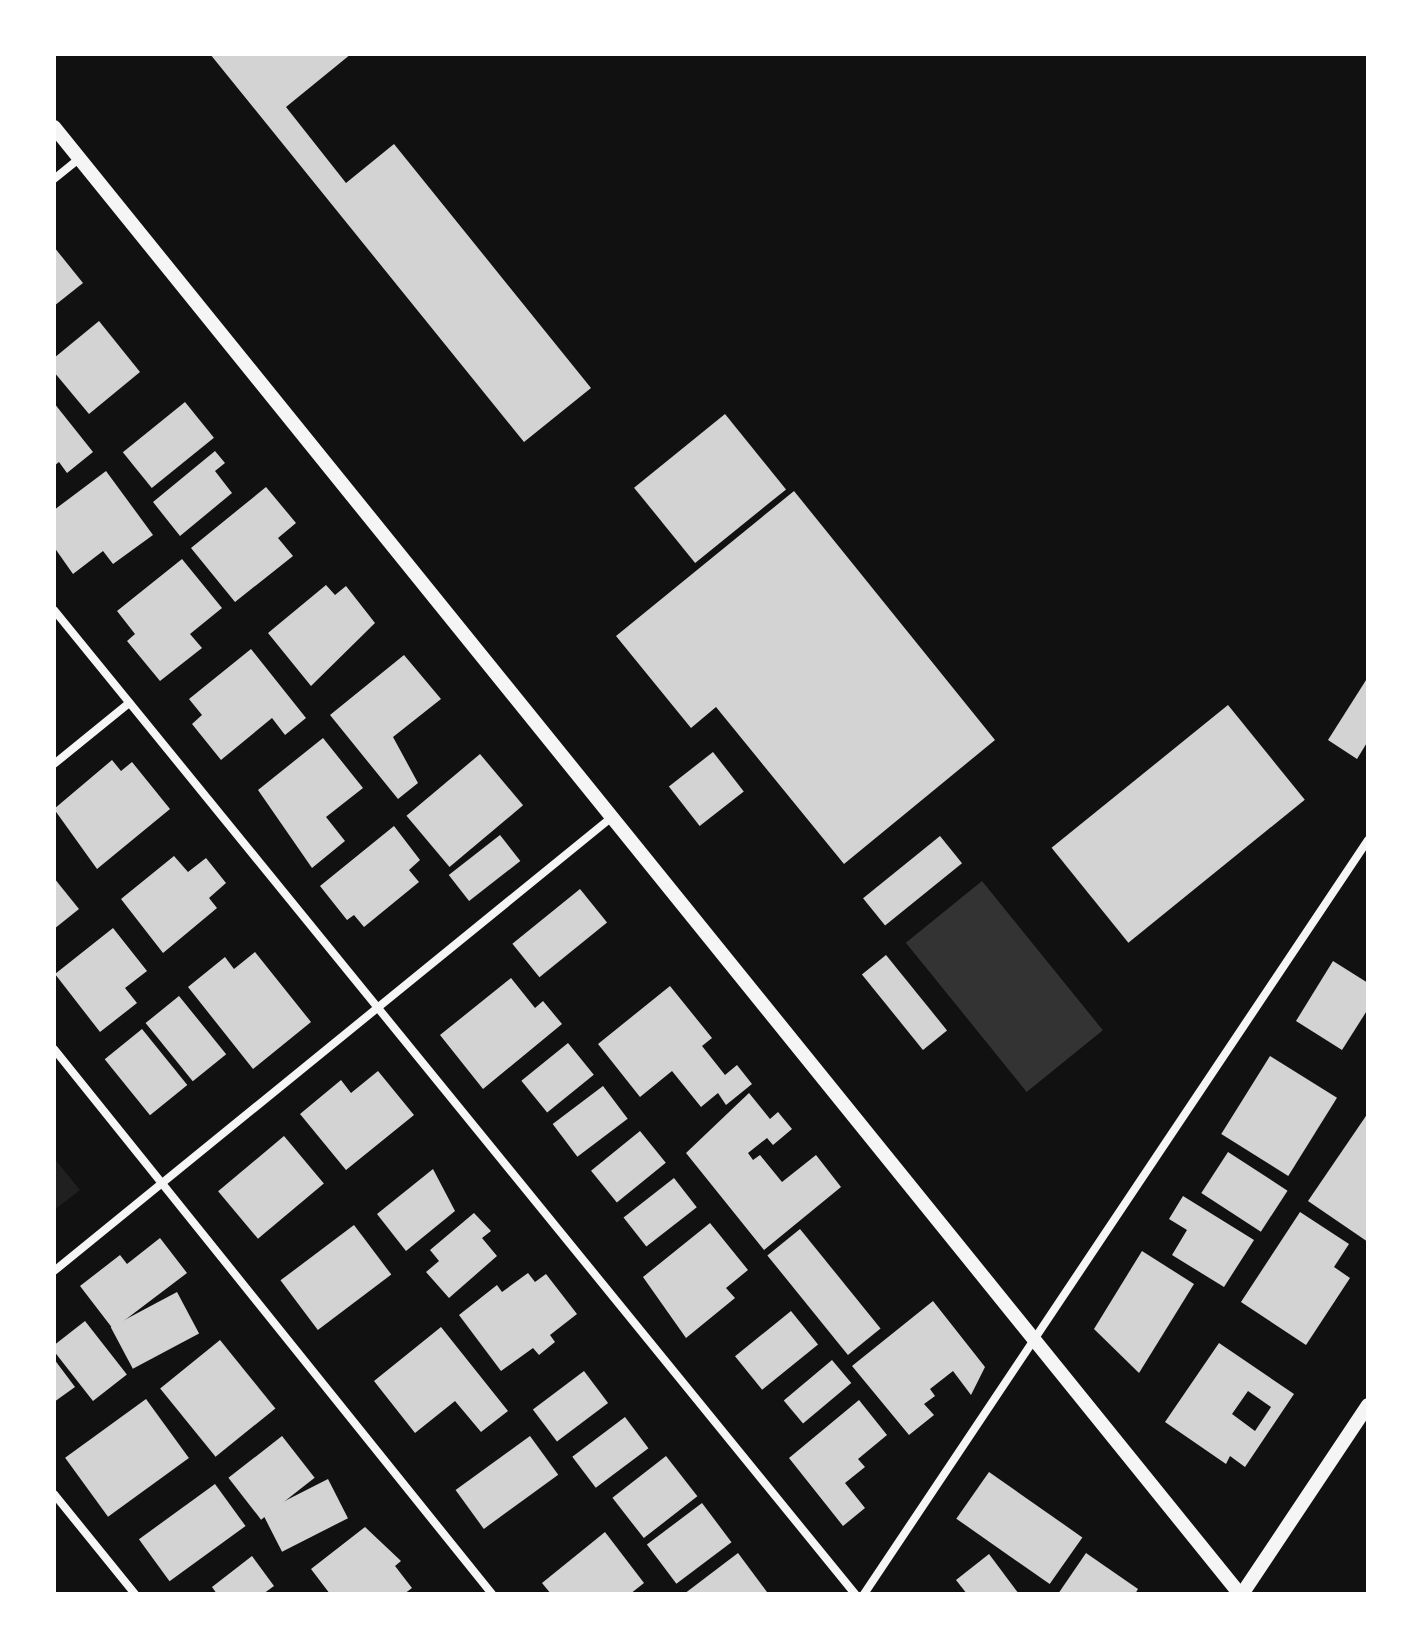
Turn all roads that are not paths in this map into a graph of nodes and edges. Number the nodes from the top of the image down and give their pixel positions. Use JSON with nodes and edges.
{"nodes":[{"id":1,"x":54,"y":127,"type":"edge"},
{"id":2,"x":79,"y":159,"type":"junction"},
{"id":3,"x":54,"y":179,"type":"edge"},
{"id":4,"x":54,"y":610,"type":"edge"},
{"id":5,"x":129,"y":703,"type":"junction"},
{"id":6,"x":54,"y":764,"type":"edge"},
{"id":7,"x":614,"y":815,"type":"junction"},
{"id":8,"x":1368,"y":840,"type":"edge"},
{"id":9,"x":377,"y":1007,"type":"junction"},
{"id":10,"x":54,"y":1049,"type":"edge"},
{"id":11,"x":159,"y":1184,"type":"junction"},
{"id":12,"x":54,"y":1271,"type":"edge"},
{"id":13,"x":1034,"y":1337,"type":"junction"},
{"id":14,"x":1368,"y":1405,"type":"edge"},
{"id":15,"x":54,"y":1494,"type":"edge"},
{"id":16,"x":135,"y":1594,"type":"edge"},
{"id":17,"x":492,"y":1594,"type":"edge"},
{"id":18,"x":855,"y":1594,"type":"edge"},
{"id":19,"x":864,"y":1594,"type":"edge"},
{"id":20,"x":1241,"y":1594,"type":"edge"}],
"edges":[{"from":1,"to":2,"type":"street"},
{"from":2,"to":3,"type":"street"},
{"from":2,"to":7,"type":"street"},
{"from":4,"to":5,"type":"street"},
{"from":5,"to":6,"type":"street"},
{"from":5,"to":9,"type":"street"},
{"from":7,"to":9,"type":"street"},
{"from":7,"to":13,"type":"street"},
{"from":8,"to":13,"type":"street"},
{"from":9,"to":11,"type":"street"},
{"from":9,"to":18,"type":"street"},
{"from":10,"to":11,"type":"street"},
{"from":11,"to":12,"type":"street"},
{"from":11,"to":17,"type":"street"},
{"from":13,"to":19,"type":"street"},
{"from":13,"to":20,"type":"street"},
{"from":14,"to":20,"type":"street"},
{"from":15,"to":16,"type":"street"}]}
